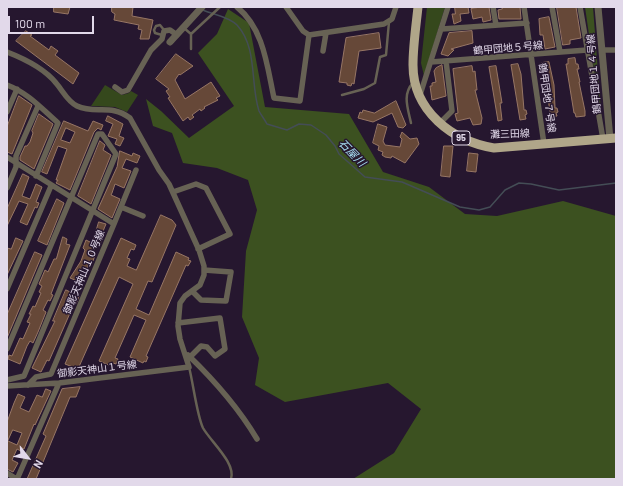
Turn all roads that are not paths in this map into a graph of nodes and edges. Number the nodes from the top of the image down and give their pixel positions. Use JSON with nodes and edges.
{"nodes":[{"id":1,"x":202,"y":7,"type":"edge"},
{"id":2,"x":220,"y":7,"type":"edge"},
{"id":3,"x":237,"y":7,"type":"edge"},
{"id":4,"x":286,"y":7,"type":"edge"},
{"id":5,"x":396,"y":7,"type":"edge"},
{"id":6,"x":418,"y":7,"type":"edge"},
{"id":7,"x":448,"y":7,"type":"edge"},
{"id":8,"x":493,"y":7,"type":"edge"},
{"id":9,"x":524,"y":7,"type":"edge"},
{"id":10,"x":552,"y":7,"type":"edge"},
{"id":11,"x":580,"y":7,"type":"edge"},
{"id":12,"x":598,"y":7,"type":"edge"},
{"id":13,"x":389,"y":22,"type":"junction"},
{"id":14,"x":527,"y":23,"type":"junction"},
{"id":15,"x":496,"y":25,"type":"junction"},
{"id":16,"x":185,"y":26,"type":"junction"},
{"id":17,"x":442,"y":29,"type":"junction"},
{"id":18,"x":326,"y":33,"type":"junction"},
{"id":19,"x":177,"y":34,"type":"junction"},
{"id":20,"x":191,"y":34,"type":"junction"},
{"id":21,"x":309,"y":35,"type":"junction"},
{"id":22,"x":170,"y":42,"type":"dead end"},
{"id":23,"x":191,"y":49,"type":"dead end"},
{"id":24,"x":587,"y":50,"type":"junction"},
{"id":25,"x":602,"y":50,"type":"junction"},
{"id":26,"x":616,"y":50,"type":"edge"},
{"id":27,"x":323,"y":51,"type":"dead end"},
{"id":28,"x":7,"y":52,"type":"edge"},
{"id":29,"x":560,"y":52,"type":"junction"},
{"id":30,"x":532,"y":55,"type":"junction"},
{"id":31,"x":446,"y":61,"type":"junction"},
{"id":32,"x":431,"y":62,"type":"junction"},
{"id":33,"x":415,"y":82,"type":"junction"},
{"id":34,"x":7,"y":85,"type":"edge"},
{"id":35,"x":115,"y":87,"type":"dead end"},
{"id":36,"x":17,"y":89,"type":"junction"},
{"id":37,"x":342,"y":95,"type":"dead end"},
{"id":38,"x":420,"y":95,"type":"junction"},
{"id":39,"x":38,"y":106,"type":"junction"},
{"id":40,"x":7,"y":112,"type":"edge"},
{"id":41,"x":411,"y":123,"type":"dead end"},
{"id":42,"x":439,"y":124,"type":"junction"},
{"id":43,"x":610,"y":139,"type":"edge"},
{"id":44,"x":544,"y":144,"type":"junction"},
{"id":45,"x":7,"y":158,"type":"edge"},
{"id":46,"x":16,"y":162,"type":"junction"},
{"id":47,"x":136,"y":170,"type":"dead end"},
{"id":48,"x":36,"y":176,"type":"junction"},
{"id":49,"x":51,"y":186,"type":"junction"},
{"id":50,"x":7,"y":188,"type":"edge"},
{"id":51,"x":173,"y":192,"type":"junction"},
{"id":52,"x":71,"y":197,"type":"junction"},
{"id":53,"x":121,"y":207,"type":"junction"},
{"id":54,"x":92,"y":211,"type":"junction"},
{"id":55,"x":143,"y":216,"type":"dead end"},
{"id":56,"x":114,"y":224,"type":"junction"},
{"id":57,"x":198,"y":249,"type":"junction"},
{"id":58,"x":204,"y":270,"type":"junction"},
{"id":59,"x":7,"y":289,"type":"edge"},
{"id":60,"x":192,"y":291,"type":"junction"},
{"id":61,"x":178,"y":323,"type":"junction"},
{"id":62,"x":7,"y":349,"type":"edge"},
{"id":63,"x":184,"y":351,"type":"junction"},
{"id":64,"x":190,"y":357,"type":"junction"},
{"id":65,"x":189,"y":367,"type":"junction"},
{"id":66,"x":7,"y":380,"type":"edge"},
{"id":67,"x":59,"y":383,"type":"junction"},
{"id":68,"x":28,"y":385,"type":"junction"},
{"id":69,"x":7,"y":386,"type":"edge"},
{"id":70,"x":257,"y":439,"type":"dead end"},
{"id":71,"x":7,"y":473,"type":"edge"},
{"id":72,"x":231,"y":479,"type":"edge"}],
"edges":[{"from":1,"to":16,"type":"street"},
{"from":2,"to":20,"type":"lane"},
{"from":3,"to":21,"type":"street"},
{"from":4,"to":21,"type":"street"},
{"from":5,"to":13,"type":"street"},
{"from":6,"to":33,"type":"main road","name":"灘三田線","number":"95"},
{"from":7,"to":17,"type":"street"},
{"from":8,"to":15,"type":"street"},
{"from":9,"to":14,"type":"street","name":"鶴甲団地７号線"},
{"from":10,"to":29,"type":"street"},
{"from":11,"to":24,"type":"street"},
{"from":12,"to":25,"type":"street","name":"鶴甲団地１４号線"},
{"from":13,"to":18,"type":"street"},
{"from":13,"to":37,"type":"lane"},
{"from":14,"to":15,"type":"street"},
{"from":14,"to":30,"type":"street","name":"鶴甲団地７号線"},
{"from":15,"to":17,"type":"street"},
{"from":16,"to":19,"type":"street"},
{"from":16,"to":20,"type":"lane"},
{"from":17,"to":32,"type":"street"},
{"from":18,"to":21,"type":"street"},
{"from":18,"to":27,"type":"street"},
{"from":19,"to":22,"type":"street"},
{"from":19,"to":35,"type":"street"},
{"from":20,"to":23,"type":"lane"},
{"from":24,"to":29,"type":"street","name":"鶴甲団地５号線"},
{"from":24,"to":43,"type":"street"},
{"from":25,"to":26,"type":"street"},
{"from":25,"to":43,"type":"street","name":"鶴甲団地１４号線"},
{"from":28,"to":51,"type":"street"},
{"from":29,"to":30,"type":"street","name":"鶴甲団地５号線"},
{"from":30,"to":31,"type":"street","name":"鶴甲団地５号線"},
{"from":30,"to":44,"type":"street","name":"鶴甲団地７号線"},
{"from":31,"to":32,"type":"street","name":"鶴甲団地５号線"},
{"from":31,"to":42,"type":"street"},
{"from":32,"to":38,"type":"street"},
{"from":33,"to":38,"type":"main road","name":"灘三田線","number":"95"},
{"from":33,"to":41,"type":"lane"},
{"from":34,"to":36,"type":"street"},
{"from":36,"to":39,"type":"street"},
{"from":36,"to":40,"type":"street"},
{"from":38,"to":42,"type":"main road","name":"灘三田線","number":"95"},
{"from":39,"to":46,"type":"street"},
{"from":39,"to":48,"type":"street"},
{"from":42,"to":44,"type":"main road","name":"灘三田線","number":"95"},
{"from":43,"to":44,"type":"main road","name":"灘三田線","number":"95"},
{"from":45,"to":46,"type":"street","name":"御影天神山１０号線"},
{"from":46,"to":48,"type":"street","name":"御影天神山１０号線"},
{"from":46,"to":50,"type":"street"},
{"from":47,"to":53,"type":"street"},
{"from":48,"to":49,"type":"street","name":"御影天神山１０号線"},
{"from":49,"to":52,"type":"street","name":"御影天神山１０号線"},
{"from":49,"to":59,"type":"street"},
{"from":51,"to":57,"type":"street"},
{"from":51,"to":57,"type":"street"},
{"from":52,"to":54,"type":"street","name":"御影天神山１０号線"},
{"from":52,"to":54,"type":"street"},
{"from":52,"to":62,"type":"street"},
{"from":53,"to":55,"type":"street"},
{"from":53,"to":56,"type":"street"},
{"from":54,"to":56,"type":"street","name":"御影天神山１０号線"},
{"from":54,"to":66,"type":"street"},
{"from":56,"to":68,"type":"street","name":"御影天神山１０号線"},
{"from":57,"to":58,"type":"street"},
{"from":58,"to":60,"type":"street"},
{"from":58,"to":60,"type":"street"},
{"from":60,"to":61,"type":"street"},
{"from":61,"to":63,"type":"street"},
{"from":61,"to":64,"type":"street"},
{"from":63,"to":64,"type":"street"},
{"from":63,"to":65,"type":"street"},
{"from":64,"to":70,"type":"street"},
{"from":65,"to":67,"type":"street","name":"御影天神山１号線"},
{"from":65,"to":72,"type":"lane"},
{"from":67,"to":68,"type":"street","name":"御影天神山１号線"},
{"from":67,"to":71,"type":"street"},
{"from":68,"to":69,"type":"street","name":"御影天神山１号線"}]}
